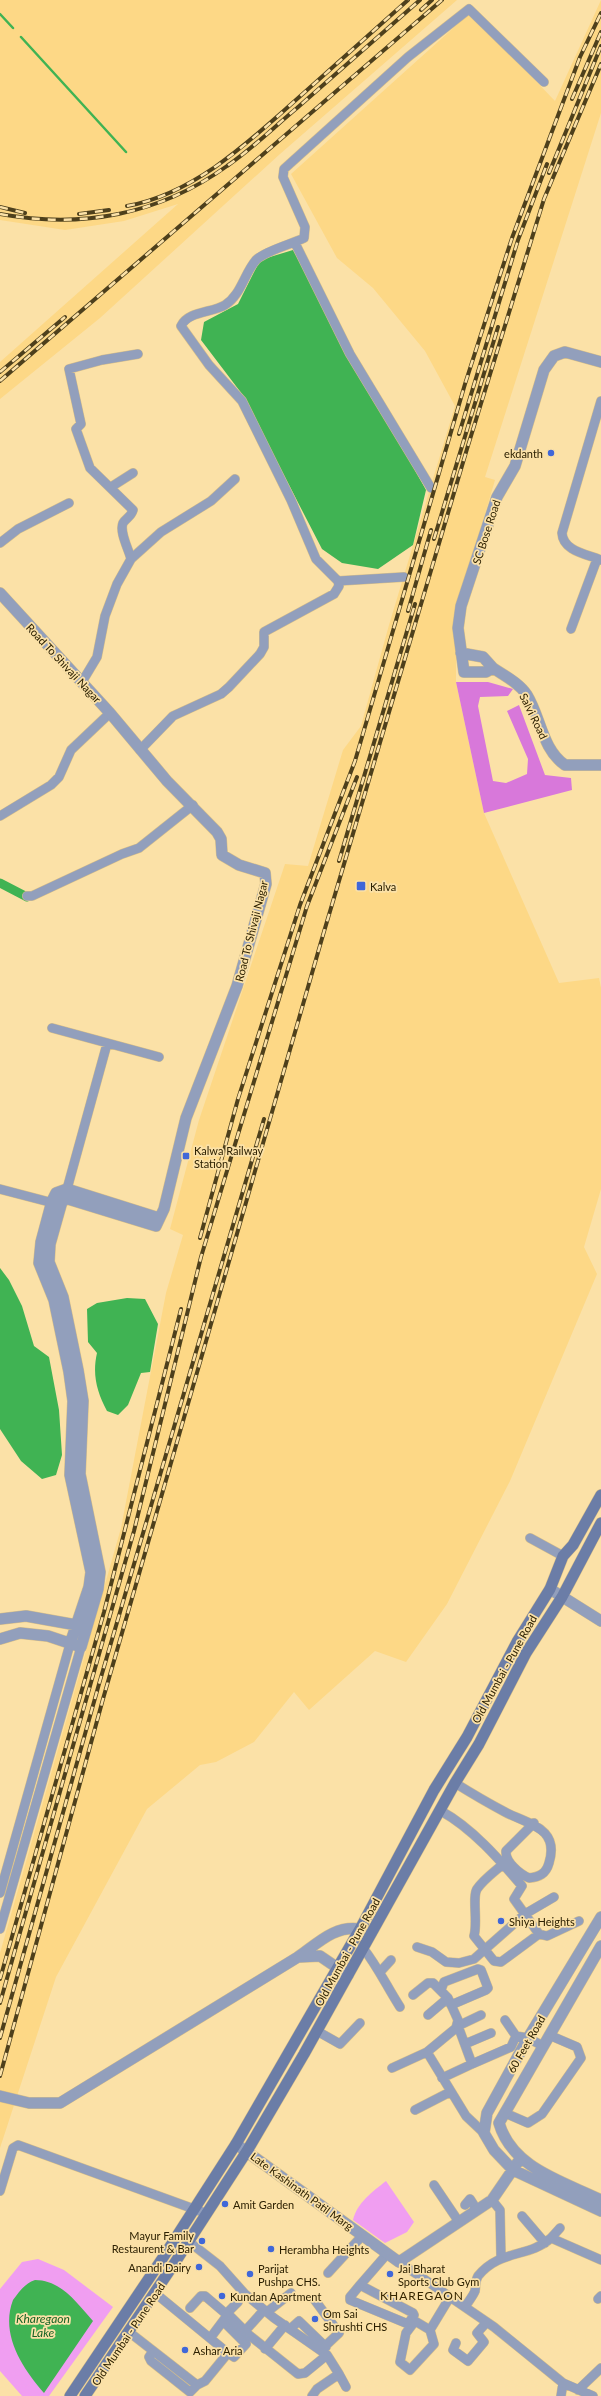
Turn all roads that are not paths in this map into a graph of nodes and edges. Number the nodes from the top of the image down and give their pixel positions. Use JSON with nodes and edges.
{"nodes":[{"id":1,"x":544,"y":82,"type":"dead end"},
{"id":2,"x":295,"y":243,"type":"junction"},
{"id":3,"x":138,"y":354,"type":"dead end"},
{"id":4,"x":601,"y":362,"type":"edge"},
{"id":5,"x":601,"y":401,"type":"edge"},
{"id":6,"x":133,"y":473,"type":"dead end"},
{"id":7,"x":235,"y":479,"type":"dead end"},
{"id":8,"x":111,"y":487,"type":"junction"},
{"id":9,"x":431,"y":488,"type":"dead end"},
{"id":10,"x":69,"y":503,"type":"dead end"},
{"id":11,"x":0,"y":543,"type":"edge"},
{"id":12,"x":131,"y":559,"type":"junction"},
{"id":13,"x":599,"y":559,"type":"edge"},
{"id":14,"x":404,"y":577,"type":"dead end"},
{"id":15,"x":338,"y":581,"type":"junction"},
{"id":16,"x":0,"y":593,"type":"edge"},
{"id":17,"x":571,"y":629,"type":"dead end"},
{"id":18,"x":461,"y":652,"type":"junction"},
{"id":19,"x":493,"y":668,"type":"junction"},
{"id":20,"x":82,"y":682,"type":"junction"},
{"id":21,"x":110,"y":713,"type":"junction"},
{"id":22,"x":140,"y":750,"type":"junction"},
{"id":23,"x":601,"y":765,"type":"edge"},
{"id":24,"x":192,"y":805,"type":"junction"},
{"id":25,"x":0,"y":816,"type":"edge"},
{"id":26,"x":27,"y":896,"type":"dead end"},
{"id":27,"x":52,"y":1028,"type":"dead end"},
{"id":28,"x":107,"y":1044,"type":"junction"},
{"id":29,"x":159,"y":1057,"type":"dead end"},
{"id":30,"x":0,"y":1189,"type":"edge"},
{"id":31,"x":62,"y":1199,"type":"junction"},
{"id":32,"x":601,"y":1495,"type":"edge"},
{"id":33,"x":601,"y":1524,"type":"edge"},
{"id":34,"x":530,"y":1538,"type":"dead end"},
{"id":35,"x":563,"y":1556,"type":"junction"},
{"id":36,"x":550,"y":1589,"type":"junction"},
{"id":37,"x":562,"y":1597,"type":"junction"},
{"id":38,"x":0,"y":1620,"type":"edge"},
{"id":39,"x":601,"y":1621,"type":"edge"},
{"id":40,"x":82,"y":1626,"type":"junction"},
{"id":41,"x":0,"y":1639,"type":"edge"},
{"id":42,"x":76,"y":1646,"type":"junction"},
{"id":43,"x":467,"y":1737,"type":"junction"},
{"id":44,"x":479,"y":1744,"type":"junction"},
{"id":45,"x":455,"y":1783,"type":"junction"},
{"id":46,"x":441,"y":1811,"type":"junction"},
{"id":47,"x":534,"y":1823,"type":"junction"},
{"id":48,"x":502,"y":1865,"type":"junction"},
{"id":49,"x":0,"y":1892,"type":"edge"},
{"id":50,"x":554,"y":1897,"type":"dead end"},
{"id":51,"x":525,"y":1914,"type":"junction"},
{"id":52,"x":601,"y":1917,"type":"edge"},
{"id":53,"x":579,"y":1921,"type":"dead end"},
{"id":54,"x":0,"y":1928,"type":"edge"},
{"id":55,"x":360,"y":1929,"type":"junction"},
{"id":56,"x":539,"y":1934,"type":"junction"},
{"id":57,"x":590,"y":1936,"type":"junction"},
{"id":58,"x":601,"y":1944,"type":"edge"},
{"id":59,"x":417,"y":1947,"type":"dead end"},
{"id":60,"x":364,"y":1948,"type":"junction"},
{"id":61,"x":485,"y":1950,"type":"junction"},
{"id":62,"x":298,"y":1957,"type":"junction"},
{"id":63,"x":391,"y":1960,"type":"dead end"},
{"id":64,"x":338,"y":1968,"type":"junction"},
{"id":65,"x":380,"y":1972,"type":"junction"},
{"id":66,"x":348,"y":1975,"type":"junction"},
{"id":67,"x":441,"y":1990,"type":"junction"},
{"id":68,"x":413,"y":1995,"type":"dead end"},
{"id":69,"x":450,"y":2002,"type":"junction"},
{"id":70,"x":400,"y":2007,"type":"dead end"},
{"id":71,"x":428,"y":2015,"type":"dead end"},
{"id":72,"x":481,"y":2015,"type":"dead end"},
{"id":73,"x":505,"y":2020,"type":"dead end"},
{"id":74,"x":360,"y":2023,"type":"dead end"},
{"id":75,"x":458,"y":2026,"type":"junction"},
{"id":76,"x":317,"y":2031,"type":"junction"},
{"id":77,"x":491,"y":2033,"type":"dead end"},
{"id":78,"x":549,"y":2035,"type":"junction"},
{"id":79,"x":516,"y":2036,"type":"junction"},
{"id":80,"x":528,"y":2038,"type":"junction"},
{"id":81,"x":465,"y":2044,"type":"junction"},
{"id":82,"x":543,"y":2046,"type":"junction"},
{"id":83,"x":427,"y":2052,"type":"junction"},
{"id":84,"x":472,"y":2064,"type":"junction"},
{"id":85,"x":392,"y":2068,"type":"dead end"},
{"id":86,"x":442,"y":2078,"type":"junction"},
{"id":87,"x":450,"y":2092,"type":"junction"},
{"id":88,"x":0,"y":2096,"type":"edge"},
{"id":89,"x":415,"y":2110,"type":"dead end"},
{"id":90,"x":505,"y":2113,"type":"junction"},
{"id":91,"x":484,"y":2133,"type":"junction"},
{"id":92,"x":236,"y":2144,"type":"junction"},
{"id":93,"x":247,"y":2151,"type":"junction"},
{"id":94,"x":520,"y":2159,"type":"junction"},
{"id":95,"x":513,"y":2170,"type":"junction"},
{"id":96,"x":434,"y":2185,"type":"dead end"},
{"id":97,"x":0,"y":2191,"type":"edge"},
{"id":98,"x":492,"y":2200,"type":"junction"},
{"id":99,"x":601,"y":2200,"type":"edge"},
{"id":100,"x":465,"y":2206,"type":"dead end"},
{"id":101,"x":193,"y":2209,"type":"junction"},
{"id":102,"x":477,"y":2210,"type":"junction"},
{"id":103,"x":601,"y":2211,"type":"edge"},
{"id":104,"x":205,"y":2213,"type":"junction"},
{"id":105,"x":522,"y":2216,"type":"dead end"},
{"id":106,"x":459,"y":2222,"type":"junction"},
{"id":107,"x":560,"y":2228,"type":"dead end"},
{"id":108,"x":362,"y":2236,"type":"junction"},
{"id":109,"x":188,"y":2241,"type":"junction"},
{"id":110,"x":548,"y":2241,"type":"junction"},
{"id":111,"x":388,"y":2254,"type":"junction"},
{"id":112,"x":501,"y":2258,"type":"junction"},
{"id":113,"x":601,"y":2260,"type":"edge"},
{"id":114,"x":399,"y":2262,"type":"junction"},
{"id":115,"x":328,"y":2273,"type":"dead end"},
{"id":116,"x":360,"y":2285,"type":"junction"},
{"id":117,"x":155,"y":2293,"type":"junction"},
{"id":118,"x":291,"y":2293,"type":"dead end"},
{"id":119,"x":450,"y":2297,"type":"junction"},
{"id":120,"x":314,"y":2299,"type":"dead end"},
{"id":121,"x":238,"y":2302,"type":"dead end"},
{"id":122,"x":465,"y":2307,"type":"junction"},
{"id":123,"x":190,"y":2308,"type":"dead end"},
{"id":124,"x":266,"y":2311,"type":"junction"},
{"id":125,"x":223,"y":2321,"type":"junction"},
{"id":126,"x":487,"y":2322,"type":"junction"},
{"id":127,"x":287,"y":2327,"type":"junction"},
{"id":128,"x":430,"y":2330,"type":"junction"},
{"id":129,"x":245,"y":2331,"type":"junction"},
{"id":130,"x":129,"y":2332,"type":"junction"},
{"id":131,"x":211,"y":2337,"type":"junction"},
{"id":132,"x":456,"y":2343,"type":"dead end"},
{"id":133,"x":265,"y":2348,"type":"junction"},
{"id":134,"x":324,"y":2350,"type":"junction"},
{"id":135,"x":228,"y":2353,"type":"junction"},
{"id":136,"x":601,"y":2368,"type":"edge"},
{"id":137,"x":339,"y":2374,"type":"junction"},
{"id":138,"x":563,"y":2383,"type":"junction"},
{"id":139,"x":578,"y":2390,"type":"junction"},
{"id":140,"x":345,"y":2393,"type":"edge"},
{"id":141,"x":70,"y":2396,"type":"edge"},
{"id":142,"x":86,"y":2396,"type":"edge"},
{"id":143,"x":312,"y":2396,"type":"edge"},
{"id":144,"x":562,"y":2396,"type":"edge"},
{"id":145,"x":593,"y":2396,"type":"edge"}],
"edges":[{"from":1,"to":2,"type":"street"},
{"from":2,"to":9,"type":"street"},
{"from":2,"to":15,"type":"street"},
{"from":3,"to":8,"type":"street"},
{"from":4,"to":18,"type":"street","name":"SC Bose Road"},
{"from":5,"to":13,"type":"street"},
{"from":6,"to":8,"type":"street"},
{"from":7,"to":12,"type":"street"},
{"from":8,"to":12,"type":"street"},
{"from":10,"to":11,"type":"street"},
{"from":12,"to":20,"type":"street"},
{"from":13,"to":17,"type":"street"},
{"from":14,"to":15,"type":"street"},
{"from":15,"to":22,"type":"street"},
{"from":16,"to":20,"type":"street","name":"Road To Shivaji Nagar"},
{"from":18,"to":19,"type":"street","name":"Salvi Road"},
{"from":18,"to":19,"type":"street","name":"SC Bose Road"},
{"from":19,"to":23,"type":"street","name":"Salvi Road"},
{"from":20,"to":21,"type":"street","name":"Road To Shivaji Nagar"},
{"from":21,"to":22,"type":"street","name":"Road To Shivaji Nagar"},
{"from":21,"to":25,"type":"street"},
{"from":22,"to":24,"type":"street","name":"Road To Shivaji Nagar"},
{"from":24,"to":26,"type":"street"},
{"from":24,"to":31,"type":"street","name":"Road To Shivaji Nagar"},
{"from":27,"to":28,"type":"street"},
{"from":28,"to":29,"type":"street"},
{"from":28,"to":31,"type":"street"},
{"from":30,"to":31,"type":"street"},
{"from":31,"to":40,"type":"street"},
{"from":32,"to":35,"type":"main road","name":"Old Mumbai - Pune Road"},
{"from":33,"to":37,"type":"main road","name":"Old Mumbai - Pune Road"},
{"from":34,"to":35,"type":"street"},
{"from":35,"to":36,"type":"main road","name":"Old Mumbai - Pune Road"},
{"from":36,"to":37,"type":"street"},
{"from":36,"to":43,"type":"main road","name":"Old Mumbai - Pune Road"},
{"from":37,"to":39,"type":"street"},
{"from":37,"to":44,"type":"main road","name":"Old Mumbai - Pune Road"},
{"from":38,"to":40,"type":"street"},
{"from":40,"to":42,"type":"street"},
{"from":41,"to":42,"type":"street"},
{"from":42,"to":49,"type":"street"},
{"from":42,"to":54,"type":"street"},
{"from":43,"to":44,"type":"main road"},
{"from":43,"to":55,"type":"main road","name":"Old Mumbai - Pune Road"},
{"from":44,"to":45,"type":"main road","name":"Old Mumbai - Pune Road"},
{"from":45,"to":46,"type":"main road","name":"Old Mumbai - Pune Road"},
{"from":45,"to":47,"type":"street"},
{"from":46,"to":48,"type":"street"},
{"from":46,"to":60,"type":"main road","name":"Old Mumbai - Pune Road"},
{"from":47,"to":47,"type":"street"},
{"from":48,"to":51,"type":"street"},
{"from":48,"to":61,"type":"street"},
{"from":50,"to":51,"type":"street"},
{"from":51,"to":56,"type":"street"},
{"from":51,"to":61,"type":"street"},
{"from":52,"to":57,"type":"street","name":"60 Feet Road"},
{"from":53,"to":56,"type":"street"},
{"from":55,"to":62,"type":"street"},
{"from":55,"to":64,"type":"main road","name":"Old Mumbai - Pune Road"},
{"from":56,"to":61,"type":"street"},
{"from":57,"to":58,"type":"street"},
{"from":57,"to":80,"type":"street","name":"60 Feet Road"},
{"from":58,"to":78,"type":"street","name":"60 Feet Road"},
{"from":59,"to":61,"type":"street"},
{"from":60,"to":65,"type":"street"},
{"from":60,"to":66,"type":"main road","name":"Old Mumbai - Pune Road"},
{"from":62,"to":64,"type":"street"},
{"from":62,"to":88,"type":"street"},
{"from":63,"to":65,"type":"street"},
{"from":64,"to":66,"type":"street"},
{"from":64,"to":92,"type":"main road","name":"Old Mumbai - Pune Road"},
{"from":65,"to":70,"type":"street"},
{"from":66,"to":76,"type":"main road","name":"Old Mumbai - Pune Road"},
{"from":67,"to":68,"type":"street"},
{"from":67,"to":69,"type":"street"},
{"from":67,"to":69,"type":"street"},
{"from":69,"to":71,"type":"street"},
{"from":69,"to":75,"type":"street"},
{"from":72,"to":75,"type":"street"},
{"from":73,"to":79,"type":"street"},
{"from":74,"to":76,"type":"street"},
{"from":75,"to":81,"type":"street"},
{"from":75,"to":83,"type":"street"},
{"from":76,"to":93,"type":"main road","name":"Old Mumbai - Pune Road"},
{"from":77,"to":81,"type":"street"},
{"from":78,"to":82,"type":"street","name":"60 Feet Road"},
{"from":78,"to":90,"type":"street"},
{"from":79,"to":80,"type":"street"},
{"from":79,"to":84,"type":"street"},
{"from":80,"to":82,"type":"street"},
{"from":80,"to":91,"type":"street","name":"60 Feet Road"},
{"from":81,"to":84,"type":"street"},
{"from":82,"to":90,"type":"street","name":"60 Feet Road"},
{"from":83,"to":85,"type":"street"},
{"from":83,"to":86,"type":"street"},
{"from":84,"to":86,"type":"street"},
{"from":86,"to":87,"type":"street"},
{"from":87,"to":89,"type":"street"},
{"from":87,"to":91,"type":"street"},
{"from":90,"to":94,"type":"street","name":"60 Feet Road"},
{"from":91,"to":95,"type":"street"},
{"from":92,"to":93,"type":"street","name":"Late Kashinath Patil Marg"},
{"from":92,"to":101,"type":"main road","name":"Old Mumbai - Pune Road"},
{"from":93,"to":104,"type":"main road","name":"Old Mumbai - Pune Road"},
{"from":93,"to":108,"type":"street","name":"Late Kashinath Patil Marg"},
{"from":94,"to":95,"type":"street"},
{"from":94,"to":99,"type":"street"},
{"from":95,"to":98,"type":"street"},
{"from":95,"to":103,"type":"street"},
{"from":96,"to":106,"type":"street"},
{"from":97,"to":101,"type":"street"},
{"from":98,"to":102,"type":"street"},
{"from":98,"to":112,"type":"street"},
{"from":100,"to":102,"type":"street"},
{"from":101,"to":104,"type":"street"},
{"from":101,"to":141,"type":"main road","name":"Old Mumbai - Pune Road"},
{"from":102,"to":106,"type":"street"},
{"from":104,"to":109,"type":"main road","name":"Old Mumbai - Pune Road"},
{"from":105,"to":110,"type":"street"},
{"from":106,"to":114,"type":"street"},
{"from":107,"to":110,"type":"street"},
{"from":108,"to":111,"type":"street","name":"Late Kashinath Patil Marg"},
{"from":108,"to":115,"type":"street"},
{"from":109,"to":117,"type":"main road","name":"Old Mumbai - Pune Road"},
{"from":109,"to":124,"type":"street"},
{"from":110,"to":112,"type":"street"},
{"from":110,"to":113,"type":"street"},
{"from":111,"to":114,"type":"street","name":"Late Kashinath Patil Marg"},
{"from":111,"to":116,"type":"street"},
{"from":112,"to":122,"type":"street"},
{"from":114,"to":119,"type":"street","name":"Late Kashinath Patil Marg"},
{"from":116,"to":116,"type":"street"},
{"from":117,"to":130,"type":"main road","name":"Old Mumbai - Pune Road"},
{"from":117,"to":131,"type":"street"},
{"from":118,"to":124,"type":"street"},
{"from":119,"to":122,"type":"street","name":"Late Kashinath Patil Marg"},
{"from":119,"to":128,"type":"street"},
{"from":120,"to":134,"type":"street"},
{"from":121,"to":129,"type":"street"},
{"from":122,"to":126,"type":"street","name":"Late Kashinath Patil Marg"},
{"from":123,"to":125,"type":"street"},
{"from":124,"to":127,"type":"street"},
{"from":124,"to":129,"type":"street"},
{"from":125,"to":131,"type":"street"},
{"from":125,"to":135,"type":"street"},
{"from":126,"to":132,"type":"street"},
{"from":126,"to":138,"type":"street","name":"Late Kashinath Patil Marg"},
{"from":127,"to":133,"type":"street"},
{"from":127,"to":134,"type":"street"},
{"from":128,"to":128,"type":"street"},
{"from":129,"to":133,"type":"street"},
{"from":130,"to":135,"type":"street"},
{"from":130,"to":142,"type":"main road","name":"Old Mumbai - Pune Road"},
{"from":131,"to":135,"type":"street"},
{"from":133,"to":134,"type":"street"},
{"from":134,"to":137,"type":"street"},
{"from":136,"to":139,"type":"street"},
{"from":137,"to":140,"type":"street"},
{"from":137,"to":143,"type":"street"},
{"from":138,"to":139,"type":"street","name":"Late Kashinath Patil Marg"},
{"from":138,"to":144,"type":"street"},
{"from":139,"to":145,"type":"street","name":"Late Kashinath Patil Marg"}]}
